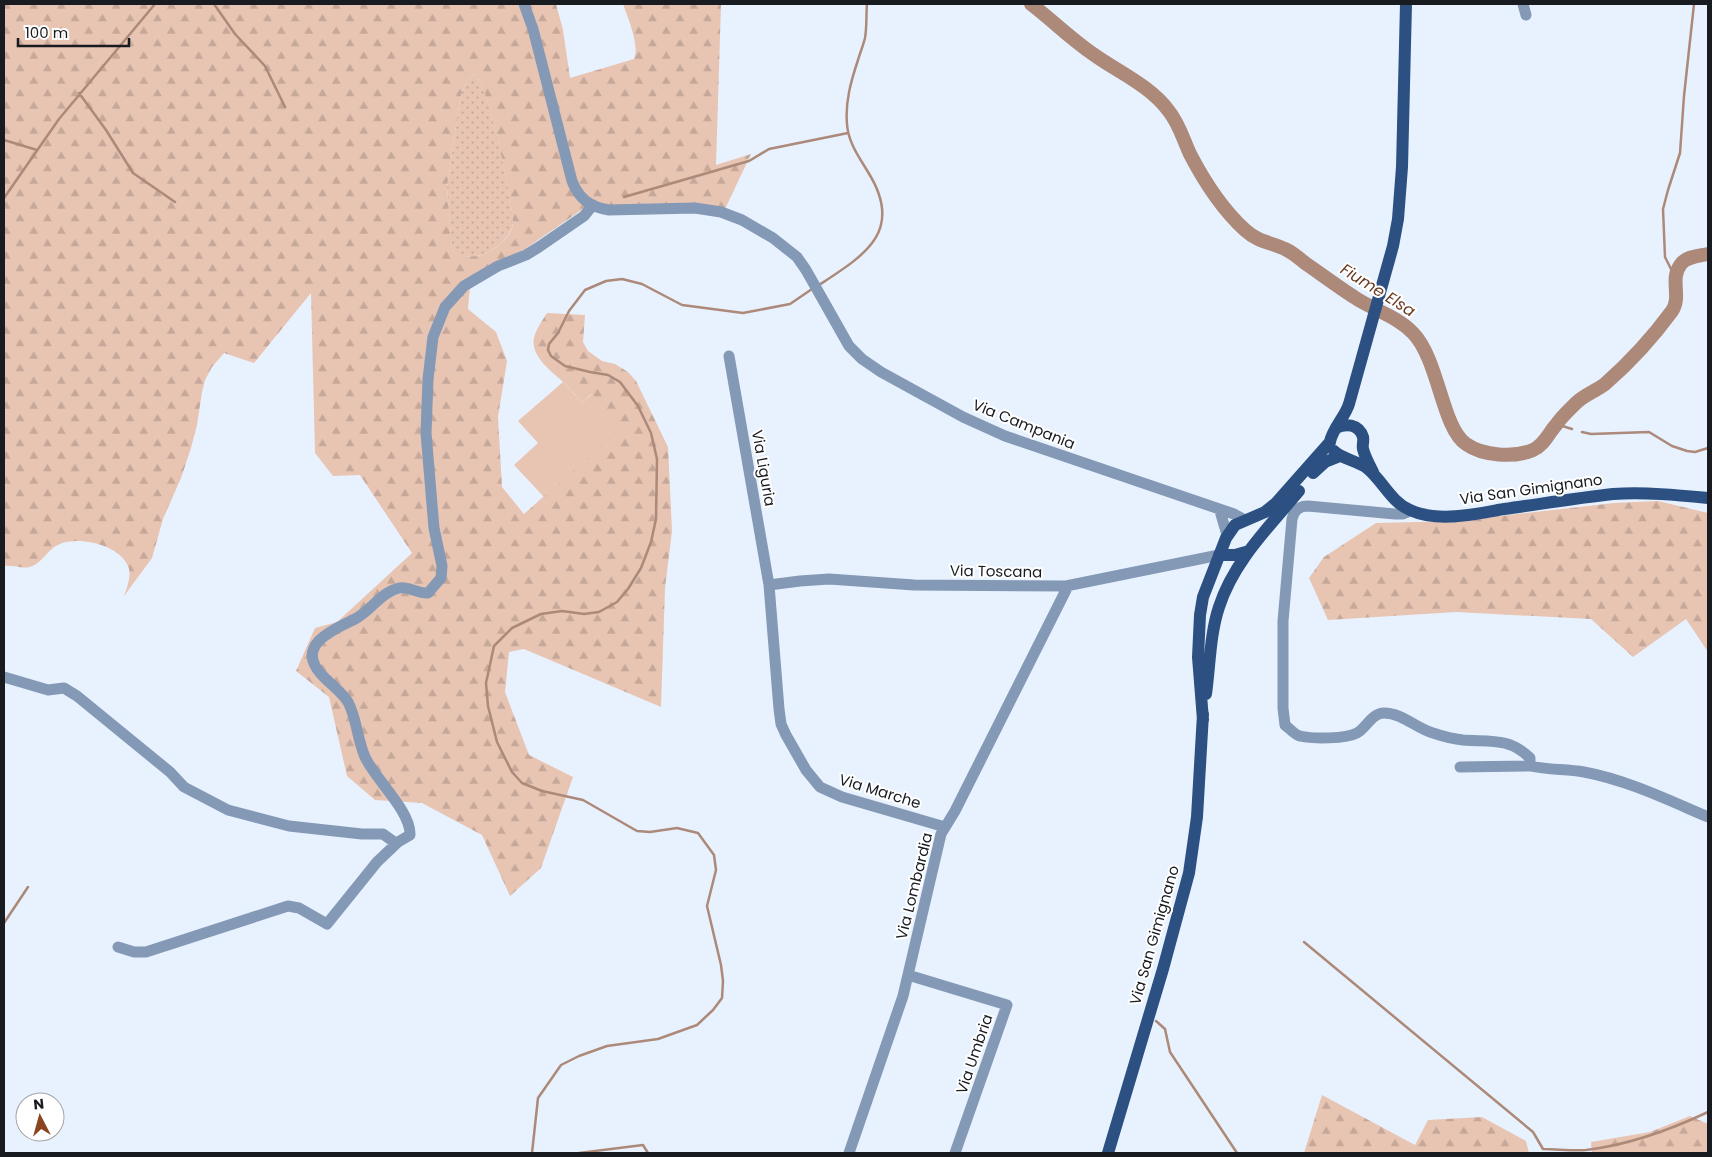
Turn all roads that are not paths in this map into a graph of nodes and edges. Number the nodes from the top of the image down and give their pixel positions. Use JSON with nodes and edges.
{"nodes":[{"id":1,"x":524,"y":4,"type":"edge"},
{"id":2,"x":1406,"y":4,"type":"edge"},
{"id":3,"x":593,"y":205,"type":"junction"},
{"id":4,"x":729,"y":356,"type":"dead end"},
{"id":5,"x":1352,"y":393,"type":"junction"},
{"id":6,"x":1336,"y":428,"type":"junction"},
{"id":7,"x":1357,"y":428,"type":"junction"},
{"id":8,"x":1330,"y":442,"type":"junction"},
{"id":9,"x":1362,"y":447,"type":"junction"},
{"id":10,"x":1344,"y":457,"type":"junction"},
{"id":11,"x":1374,"y":474,"type":"junction"},
{"id":12,"x":1708,"y":498,"type":"edge"},
{"id":13,"x":1410,"y":510,"type":"junction"},
{"id":14,"x":1220,"y":511,"type":"junction"},
{"id":15,"x":1244,"y":520,"type":"junction"},
{"id":16,"x":1227,"y":535,"type":"junction"},
{"id":17,"x":1253,"y":546,"type":"junction"},
{"id":18,"x":1219,"y":555,"type":"junction"},
{"id":19,"x":770,"y":585,"type":"junction"},
{"id":20,"x":1068,"y":586,"type":"junction"},
{"id":21,"x":4,"y":676,"type":"edge"},
{"id":22,"x":1202,"y":720,"type":"junction"},
{"id":23,"x":781,"y":724,"type":"joint"},
{"id":24,"x":1460,"y":766,"type":"dead end"},
{"id":25,"x":1530,"y":766,"type":"junction"},
{"id":26,"x":1708,"y":817,"type":"edge"},
{"id":27,"x":945,"y":827,"type":"junction"},
{"id":28,"x":398,"y":842,"type":"junction"},
{"id":29,"x":118,"y":947,"type":"dead end"},
{"id":30,"x":908,"y":975,"type":"junction"},
{"id":31,"x":849,"y":1153,"type":"edge"},
{"id":32,"x":955,"y":1153,"type":"edge"},
{"id":33,"x":1108,"y":1153,"type":"edge"}],
"edges":[{"from":1,"to":3,"type":"street"},
{"from":2,"to":5,"type":"main road","name":"Via San Gimignano"},
{"from":3,"to":14,"type":"street","name":"Via Campania"},
{"from":3,"to":28,"type":"street"},
{"from":4,"to":19,"type":"street","name":"Via Liguria"},
{"from":5,"to":6,"type":"main road","name":"Via San Gimignano"},
{"from":5,"to":7,"type":"main road","name":"Via San Gimignano"},
{"from":6,"to":7,"type":"main road"},
{"from":6,"to":8,"type":"main road","name":"Via San Gimignano"},
{"from":7,"to":9,"type":"main road","name":"Via San Gimignano"},
{"from":8,"to":10,"type":"main road","name":"Via San Gimignano"},
{"from":8,"to":15,"type":"main road","name":"Via San Gimignano"},
{"from":9,"to":10,"type":"main road","name":"Via San Gimignano"},
{"from":9,"to":11,"type":"main road","name":"Via San Gimignano"},
{"from":10,"to":11,"type":"main road","name":"Via San Gimignano"},
{"from":10,"to":17,"type":"main road","name":"Via San Gimignano"},
{"from":11,"to":13,"type":"main road","name":"Via San Gimignano"},
{"from":12,"to":13,"type":"main road","name":"Via San Gimignano"},
{"from":13,"to":25,"type":"street"},
{"from":14,"to":15,"type":"street","name":"Via Campania"},
{"from":14,"to":16,"type":"street"},
{"from":15,"to":16,"type":"main road","name":"Via San Gimignano"},
{"from":15,"to":17,"type":"main road"},
{"from":16,"to":18,"type":"main road","name":"Via San Gimignano"},
{"from":17,"to":18,"type":"main road"},
{"from":17,"to":22,"type":"main road","name":"Via San Gimignano"},
{"from":18,"to":20,"type":"street","name":"Via Toscana"},
{"from":18,"to":22,"type":"main road","name":"Via San Gimignano"},
{"from":19,"to":20,"type":"street","name":"Via Toscana"},
{"from":19,"to":23,"type":"street","name":"Via Liguria"},
{"from":20,"to":27,"type":"street","name":"Via Lombardia"},
{"from":21,"to":28,"type":"street"},
{"from":22,"to":33,"type":"main road","name":"Via San Gimignano"},
{"from":23,"to":27,"type":"street","name":"Via Marche"},
{"from":24,"to":25,"type":"street"},
{"from":25,"to":26,"type":"street"},
{"from":27,"to":30,"type":"street","name":"Via Lombardia"},
{"from":28,"to":29,"type":"street"},
{"from":30,"to":31,"type":"street","name":"Via Lombardia"},
{"from":30,"to":32,"type":"street","name":"Via Umbria"}]}
